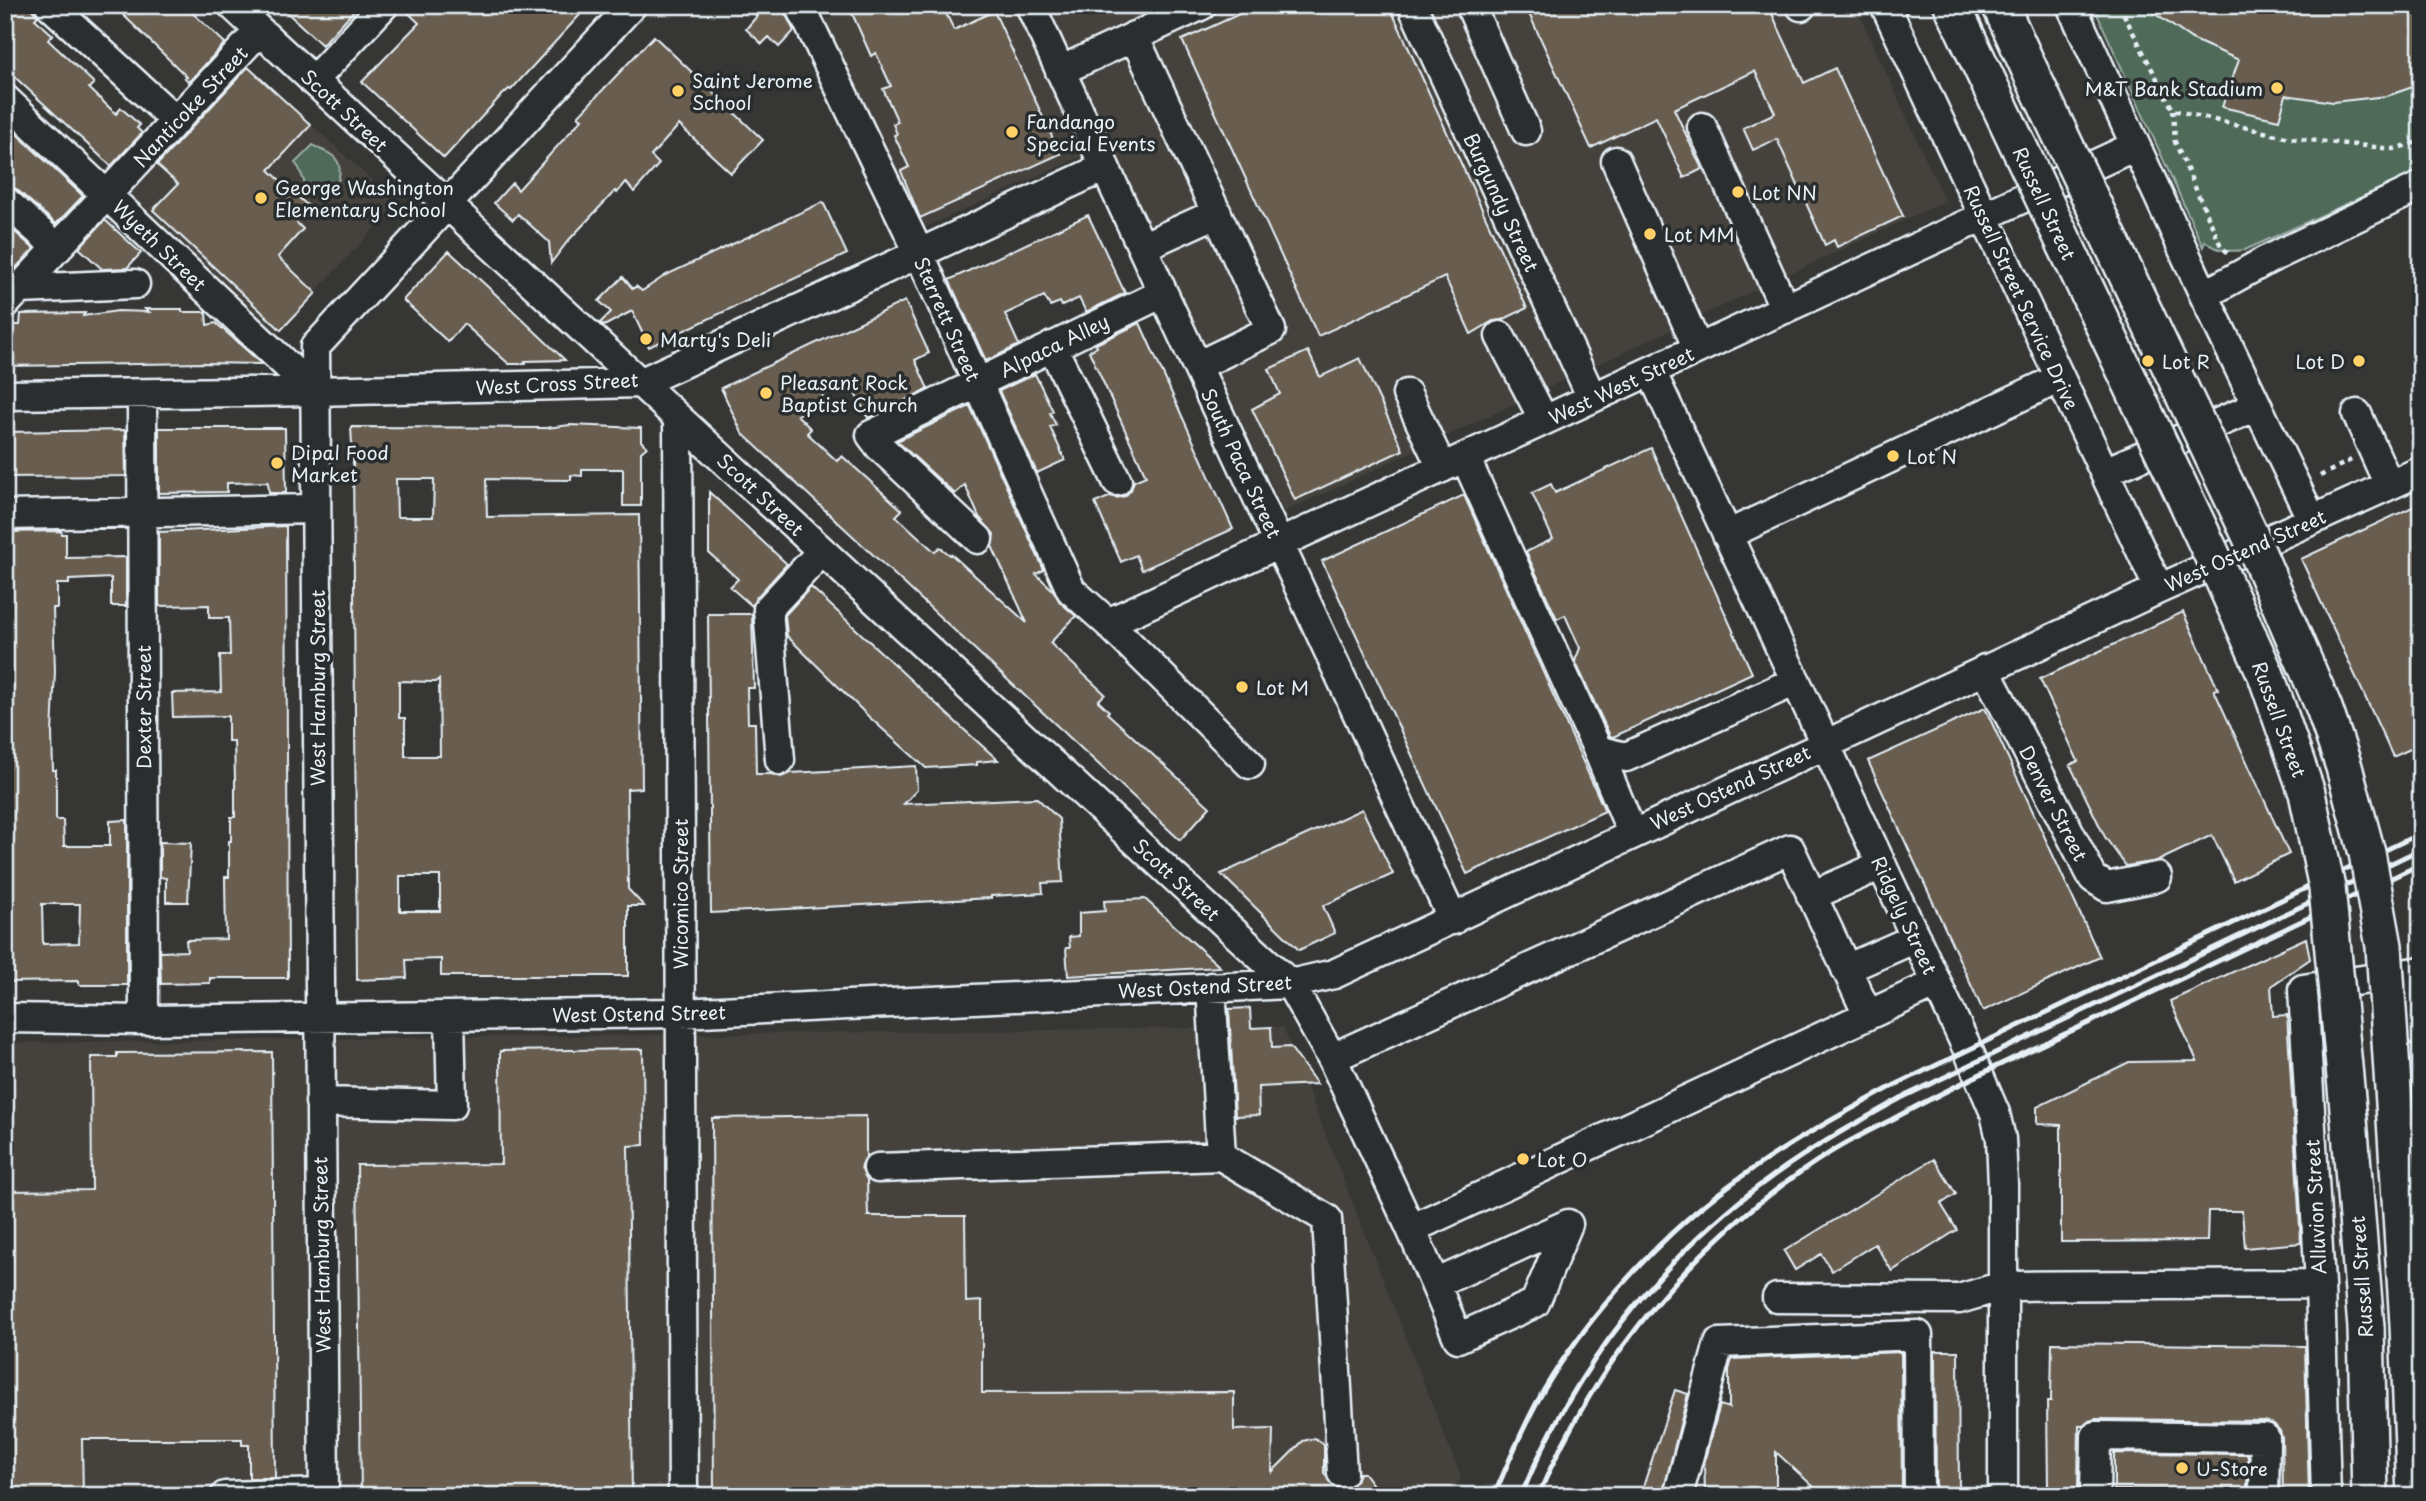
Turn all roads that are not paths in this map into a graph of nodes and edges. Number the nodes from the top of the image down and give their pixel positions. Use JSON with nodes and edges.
{"nodes":[{"id":1,"x":50,"y":5,"type":"edge"},
{"id":2,"x":232,"y":5,"type":"edge"},
{"id":3,"x":384,"y":5,"type":"edge"},
{"id":4,"x":632,"y":5,"type":"edge"},
{"id":5,"x":800,"y":5,"type":"edge"},
{"id":6,"x":1202,"y":5,"type":"edge"},
{"id":7,"x":1412,"y":5,"type":"edge"},
{"id":8,"x":1470,"y":5,"type":"edge"},
{"id":9,"x":1885,"y":5,"type":"edge"},
{"id":10,"x":1952,"y":5,"type":"edge"},
{"id":11,"x":2000,"y":5,"type":"edge"},
{"id":12,"x":2071,"y":5,"type":"edge"},
{"id":13,"x":1040,"y":8,"type":"edge"},
{"id":14,"x":260,"y":31,"type":"junction"},
{"id":15,"x":1135,"y":36,"type":"junction"},
{"id":16,"x":1060,"y":71,"type":"junction"},
{"id":17,"x":313,"y":81,"type":"junction"},
{"id":18,"x":5,"y":99,"type":"edge"},
{"id":19,"x":176,"y":121,"type":"junction"},
{"id":20,"x":1702,"y":127,"type":"dead end"},
{"id":21,"x":1526,"y":131,"type":"dead end"},
{"id":22,"x":2135,"y":146,"type":"junction"},
{"id":23,"x":1616,"y":161,"type":"dead end"},
{"id":24,"x":1105,"y":167,"type":"junction"},
{"id":25,"x":2421,"y":187,"type":"edge"},
{"id":26,"x":108,"y":194,"type":"junction"},
{"id":27,"x":5,"y":201,"type":"edge"},
{"id":28,"x":447,"y":204,"type":"junction"},
{"id":29,"x":1217,"y":213,"type":"junction"},
{"id":30,"x":1984,"y":216,"type":"junction"},
{"id":31,"x":1142,"y":247,"type":"junction"},
{"id":32,"x":58,"y":248,"type":"junction"},
{"id":33,"x":919,"y":253,"type":"junction"},
{"id":34,"x":135,"y":284,"type":"dead end"},
{"id":35,"x":1163,"y":293,"type":"junction"},
{"id":36,"x":2204,"y":295,"type":"junction"},
{"id":37,"x":9,"y":300,"type":"edge"},
{"id":38,"x":1785,"y":309,"type":"junction"},
{"id":39,"x":1500,"y":336,"type":"dead end"},
{"id":40,"x":1052,"y":346,"type":"junction"},
{"id":41,"x":1698,"y":349,"type":"junction"},
{"id":42,"x":1197,"y":366,"type":"junction"},
{"id":43,"x":1651,"y":371,"type":"junction"},
{"id":44,"x":2060,"y":378,"type":"junction"},
{"id":45,"x":977,"y":382,"type":"junction"},
{"id":46,"x":640,"y":383,"type":"junction"},
{"id":47,"x":314,"y":391,"type":"junction"},
{"id":48,"x":142,"y":394,"type":"junction"},
{"id":49,"x":1407,"y":394,"type":"dead end"},
{"id":50,"x":5,"y":395,"type":"edge"},
{"id":51,"x":1592,"y":398,"type":"junction"},
{"id":52,"x":2258,"y":406,"type":"junction"},
{"id":53,"x":2357,"y":414,"type":"dead end"},
{"id":54,"x":678,"y":418,"type":"junction"},
{"id":55,"x":1544,"y":420,"type":"junction"},
{"id":56,"x":1454,"y":463,"type":"junction"},
{"id":57,"x":2421,"y":471,"type":"edge"},
{"id":58,"x":2105,"y":472,"type":"junction"},
{"id":59,"x":1117,"y":481,"type":"dead end"},
{"id":60,"x":2389,"y":485,"type":"junction"},
{"id":61,"x":315,"y":509,"type":"junction"},
{"id":62,"x":142,"y":512,"type":"junction"},
{"id":63,"x":5,"y":515,"type":"edge"},
{"id":64,"x":2312,"y":520,"type":"junction"},
{"id":65,"x":1727,"y":535,"type":"junction"},
{"id":66,"x":978,"y":539,"type":"dead end"},
{"id":67,"x":1279,"y":544,"type":"junction"},
{"id":68,"x":822,"y":551,"type":"junction"},
{"id":69,"x":2160,"y":589,"type":"junction"},
{"id":70,"x":1108,"y":623,"type":"junction"},
{"id":71,"x":1985,"y":669,"type":"junction"},
{"id":72,"x":1796,"y":681,"type":"junction"},
{"id":73,"x":1825,"y":743,"type":"junction"},
{"id":74,"x":1598,"y":753,"type":"junction"},
{"id":75,"x":780,"y":760,"type":"dead end"},
{"id":76,"x":1250,"y":764,"type":"dead end"},
{"id":77,"x":1632,"y":833,"type":"junction"},
{"id":78,"x":1882,"y":865,"type":"junction"},
{"id":79,"x":2157,"y":877,"type":"dead end"},
{"id":80,"x":1811,"y":896,"type":"junction"},
{"id":81,"x":1453,"y":920,"type":"junction"},
{"id":82,"x":1916,"y":937,"type":"junction"},
{"id":83,"x":1846,"y":969,"type":"junction"},
{"id":84,"x":1937,"y":983,"type":"junction"},
{"id":85,"x":1290,"y":984,"type":"junction"},
{"id":86,"x":1211,"y":987,"type":"junction"},
{"id":87,"x":680,"y":1013,"type":"junction"},
{"id":88,"x":1868,"y":1016,"type":"junction"},
{"id":89,"x":450,"y":1017,"type":"junction"},
{"id":90,"x":5,"y":1018,"type":"edge"},
{"id":91,"x":319,"y":1018,"type":"junction"},
{"id":92,"x":144,"y":1020,"type":"junction"},
{"id":93,"x":2421,"y":1032,"type":"edge"},
{"id":94,"x":1332,"y":1058,"type":"junction"},
{"id":95,"x":320,"y":1102,"type":"junction"},
{"id":96,"x":1221,"y":1156,"type":"junction"},
{"id":97,"x":878,"y":1168,"type":"dead end"},
{"id":98,"x":1411,"y":1229,"type":"junction"},
{"id":99,"x":1435,"y":1284,"type":"junction"},
{"id":100,"x":2320,"y":1284,"type":"junction"},
{"id":101,"x":2003,"y":1286,"type":"junction"},
{"id":102,"x":1777,"y":1298,"type":"dead end"},
{"id":103,"x":1342,"y":1473,"type":"tunnel mouth"},
{"id":104,"x":324,"y":1494,"type":"edge"},
{"id":105,"x":225,"y":1496,"type":"edge"},
{"id":106,"x":683,"y":1496,"type":"edge"},
{"id":107,"x":1678,"y":1496,"type":"edge"},
{"id":108,"x":1919,"y":1496,"type":"edge"},
{"id":109,"x":2003,"y":1496,"type":"edge"},
{"id":110,"x":2095,"y":1496,"type":"edge"},
{"id":111,"x":2264,"y":1496,"type":"edge"},
{"id":112,"x":2326,"y":1496,"type":"edge"},
{"id":113,"x":2371,"y":1496,"type":"edge"},
{"id":114,"x":2415,"y":1496,"type":"edge"}],
"edges":[{"from":1,"to":19,"type":"street"},
{"from":2,"to":14,"type":"street","name":"Scott Street"},
{"from":3,"to":17,"type":"street"},
{"from":4,"to":28,"type":"street","name":"West Hamburg Street"},
{"from":5,"to":33,"type":"street","name":"Sterrett Street"},
{"from":6,"to":15,"type":"street"},
{"from":7,"to":51,"type":"street","name":"Burgundy Street"},
{"from":8,"to":21,"type":"street"},
{"from":9,"to":30,"type":"street","name":"Russell Street Service Drive"},
{"from":10,"to":113,"type":"main road","name":"Russell Street","bridge":true},
{"from":11,"to":114,"type":"main road","bridge":true},
{"from":12,"to":22,"type":"street"},
{"from":13,"to":16,"type":"street","name":"South Paca Street"},
{"from":14,"to":17,"type":"street","name":"Scott Street"},
{"from":14,"to":19,"type":"street","name":"Nanticoke Street"},
{"from":15,"to":16,"type":"street"},
{"from":15,"to":29,"type":"street"},
{"from":16,"to":24,"type":"street","name":"South Paca Street"},
{"from":17,"to":28,"type":"street","name":"Scott Street"},
{"from":18,"to":26,"type":"street","name":"Wyeth Street"},
{"from":19,"to":26,"type":"street","name":"Nanticoke Street"},
{"from":20,"to":38,"type":"street"},
{"from":22,"to":30,"type":"street","name":"West West Street"},
{"from":22,"to":36,"type":"street"},
{"from":23,"to":41,"type":"street"},
{"from":24,"to":31,"type":"street","name":"South Paca Street"},
{"from":24,"to":33,"type":"street","name":"West Cross Street"},
{"from":25,"to":36,"type":"street"},
{"from":26,"to":32,"type":"street","name":"Nanticoke Street"},
{"from":26,"to":47,"type":"street","name":"Wyeth Street"},
{"from":27,"to":32,"type":"street"},
{"from":28,"to":46,"type":"street","name":"Scott Street"},
{"from":28,"to":47,"type":"street","name":"West Hamburg Street"},
{"from":29,"to":31,"type":"street"},
{"from":29,"to":42,"type":"street"},
{"from":30,"to":38,"type":"street","name":"West West Street"},
{"from":30,"to":44,"type":"street","name":"Russell Street Service Drive"},
{"from":31,"to":35,"type":"street","name":"South Paca Street"},
{"from":32,"to":37,"type":"street","name":"Nanticoke Street"},
{"from":33,"to":45,"type":"street","name":"Sterrett Street"},
{"from":33,"to":46,"type":"street","name":"West Cross Street"},
{"from":34,"to":37,"type":"street"},
{"from":35,"to":40,"type":"street","name":"Alpaca Alley"},
{"from":35,"to":42,"type":"street","name":"South Paca Street"},
{"from":36,"to":52,"type":"street"},
{"from":38,"to":41,"type":"street","name":"West West Street"},
{"from":39,"to":55,"type":"street"},
{"from":40,"to":45,"type":"street","name":"Alpaca Alley"},
{"from":40,"to":59,"type":"street"},
{"from":41,"to":43,"type":"street","name":"West West Street"},
{"from":42,"to":67,"type":"street","name":"South Paca Street"},
{"from":43,"to":51,"type":"street","name":"West West Street"},
{"from":43,"to":65,"type":"street","name":"Ridgely Street"},
{"from":44,"to":58,"type":"street","name":"Russell Street Service Drive"},
{"from":44,"to":65,"type":"street"},
{"from":45,"to":66,"type":"street","name":"Alpaca Alley"},
{"from":45,"to":70,"type":"street","name":"Sterrett Street"},
{"from":46,"to":47,"type":"street","name":"West Cross Street"},
{"from":46,"to":54,"type":"street","name":"Scott Street"},
{"from":47,"to":48,"type":"street","name":"West Cross Street"},
{"from":47,"to":61,"type":"street","name":"West Hamburg Street"},
{"from":48,"to":50,"type":"street","name":"West Cross Street"},
{"from":48,"to":62,"type":"street","name":"Dexter Street"},
{"from":49,"to":56,"type":"street"},
{"from":51,"to":55,"type":"street","name":"West West Street"},
{"from":52,"to":58,"type":"street"},
{"from":52,"to":64,"type":"street"},
{"from":53,"to":60,"type":"street"},
{"from":54,"to":68,"type":"street","name":"Scott Street"},
{"from":54,"to":87,"type":"street","name":"Wicomico Street"},
{"from":55,"to":56,"type":"street","name":"West West Street"},
{"from":56,"to":67,"type":"street","name":"West West Street"},
{"from":56,"to":74,"type":"street"},
{"from":57,"to":60,"type":"street","name":"West Ostend Street"},
{"from":58,"to":69,"type":"street","name":"Russell Street Service Drive"},
{"from":60,"to":64,"type":"street","name":"West Ostend Street"},
{"from":61,"to":62,"type":"street"},
{"from":61,"to":91,"type":"street","name":"West Hamburg Street"},
{"from":62,"to":63,"type":"street"},
{"from":62,"to":92,"type":"street","name":"Dexter Street"},
{"from":64,"to":69,"type":"street","name":"West Ostend Street"},
{"from":65,"to":72,"type":"street","name":"Ridgely Street"},
{"from":67,"to":70,"type":"street","name":"West West Street"},
{"from":67,"to":81,"type":"street","name":"South Paca Street"},
{"from":68,"to":75,"type":"street"},
{"from":68,"to":85,"type":"street","name":"Scott Street"},
{"from":69,"to":71,"type":"street","name":"West Ostend Street"},
{"from":70,"to":76,"type":"street","name":"Sterrett Street"},
{"from":71,"to":73,"type":"street","name":"West Ostend Street"},
{"from":71,"to":79,"type":"street","name":"Denver Street"},
{"from":72,"to":73,"type":"street","name":"Ridgely Street"},
{"from":72,"to":74,"type":"street"},
{"from":73,"to":77,"type":"street","name":"West Ostend Street"},
{"from":73,"to":78,"type":"street","name":"Ridgely Street"},
{"from":74,"to":77,"type":"street"},
{"from":77,"to":81,"type":"street","name":"West Ostend Street"},
{"from":78,"to":80,"type":"street"},
{"from":78,"to":82,"type":"street","name":"Ridgely Street"},
{"from":80,"to":83,"type":"street"},
{"from":80,"to":94,"type":"street"},
{"from":81,"to":85,"type":"street","name":"West Ostend Street"},
{"from":82,"to":83,"type":"street"},
{"from":82,"to":84,"type":"street","name":"Ridgely Street"},
{"from":83,"to":88,"type":"street"},
{"from":84,"to":88,"type":"street"},
{"from":84,"to":101,"type":"street","name":"Ridgely Street"},
{"from":85,"to":86,"type":"street","name":"West Ostend Street"},
{"from":85,"to":94,"type":"street","name":"Scott Street"},
{"from":86,"to":87,"type":"street","name":"West Ostend Street"},
{"from":86,"to":96,"type":"street"},
{"from":87,"to":89,"type":"street","name":"West Ostend Street"},
{"from":87,"to":106,"type":"street","name":"Wicomico Street"},
{"from":88,"to":98,"type":"street"},
{"from":89,"to":91,"type":"street","name":"West Ostend Street"},
{"from":89,"to":95,"type":"street"},
{"from":90,"to":92,"type":"street","name":"West Ostend Street"},
{"from":91,"to":92,"type":"street","name":"West Ostend Street"},
{"from":91,"to":95,"type":"street","name":"West Hamburg Street"},
{"from":93,"to":100,"type":"street","name":"Alluvion Street"},
{"from":94,"to":98,"type":"street","name":"Scott Street"},
{"from":95,"to":104,"type":"street","name":"West Hamburg Street"},
{"from":96,"to":97,"type":"street"},
{"from":96,"to":103,"type":"street"},
{"from":98,"to":99,"type":"street","name":"Scott Street"},
{"from":99,"to":99,"type":"street","name":"Scott Street"},
{"from":100,"to":101,"type":"street","name":"Alluvion Street"},
{"from":100,"to":112,"type":"street"},
{"from":101,"to":102,"type":"street","name":"Alluvion Street"},
{"from":101,"to":109,"type":"street","name":"Ridgely Street"},
{"from":104,"to":105,"type":"street"},
{"from":107,"to":108,"type":"street"},
{"from":110,"to":111,"type":"street"}]}
